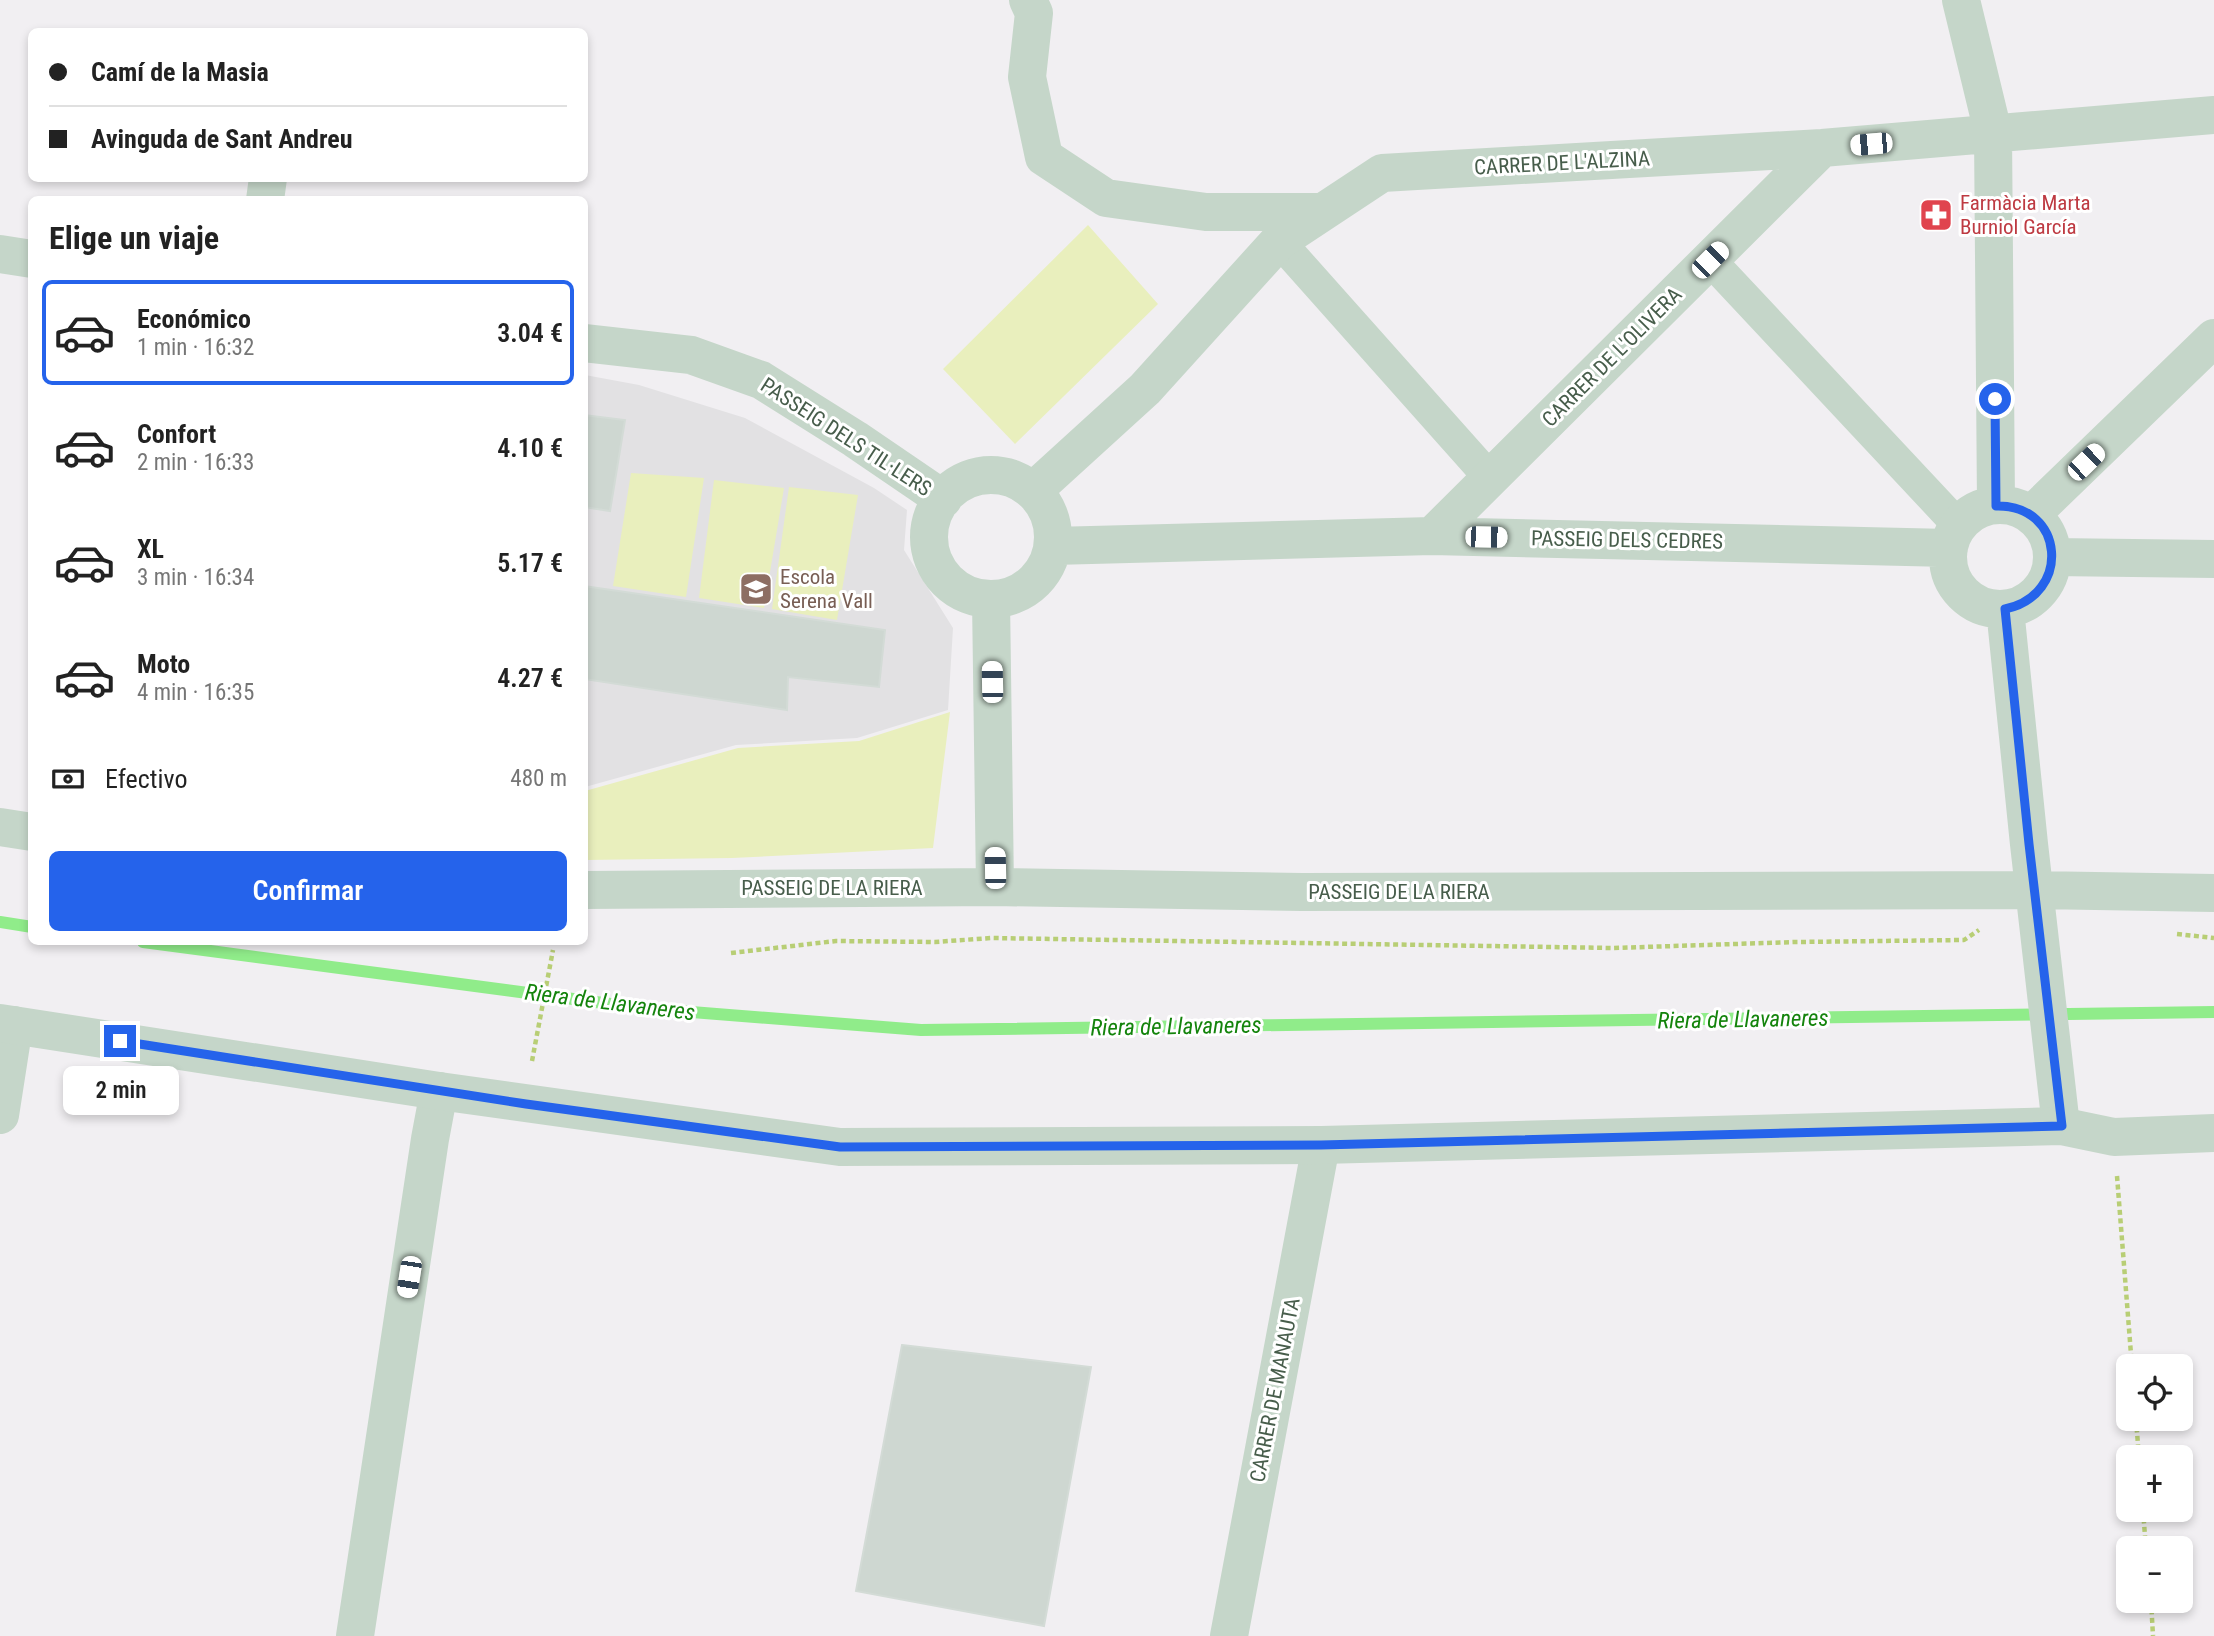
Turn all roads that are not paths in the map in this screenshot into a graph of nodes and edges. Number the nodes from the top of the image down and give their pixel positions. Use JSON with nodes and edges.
{"nodes":[{"id":1,"x":1028,"y":0,"type":"edge"},
{"id":2,"x":1961,"y":0,"type":"edge"},
{"id":3,"x":2214,"y":115,"type":"edge"},
{"id":4,"x":1993,"y":132,"type":"junction"},
{"id":5,"x":1822,"y":148,"type":"junction"},
{"id":6,"x":1320,"y":212,"type":"junction"},
{"id":7,"x":1279,"y":240,"type":"junction"},
{"id":8,"x":0,"y":254,"type":"edge"},
{"id":9,"x":28,"y":258,"type":"edge"},
{"id":10,"x":1710,"y":260,"type":"junction"},
{"id":11,"x":2214,"y":338,"type":"edge"},
{"id":12,"x":588,"y":343,"type":"edge"},
{"id":13,"x":1490,"y":478,"type":"junction"},
{"id":14,"x":1033,"y":491,"type":"junction"},
{"id":15,"x":943,"y":499,"type":"junction"},
{"id":16,"x":2014,"y":510,"type":"junction"},
{"id":17,"x":1432,"y":536,"type":"junction"},
{"id":18,"x":1954,"y":537,"type":"junction"},
{"id":19,"x":1053,"y":546,"type":"junction"},
{"id":20,"x":2052,"y":557,"type":"junction"},
{"id":21,"x":2214,"y":559,"type":"edge"},
{"id":22,"x":991,"y":599,"type":"junction"},
{"id":23,"x":2005,"y":609,"type":"junction"},
{"id":24,"x":0,"y":827,"type":"edge"},
{"id":25,"x":28,"y":831,"type":"edge"},
{"id":26,"x":995,"y":887,"type":"junction"},
{"id":27,"x":588,"y":890,"type":"edge"},
{"id":28,"x":2036,"y":890,"type":"junction"},
{"id":29,"x":2214,"y":893,"type":"edge"},
{"id":30,"x":7,"y":1024,"type":"edge"},
{"id":31,"x":439,"y":1091,"type":"junction"},
{"id":32,"x":0,"y":1115,"type":"edge"},
{"id":33,"x":2062,"y":1126,"type":"junction"},
{"id":34,"x":2214,"y":1133,"type":"edge"},
{"id":35,"x":1321,"y":1145,"type":"junction"},
{"id":36,"x":355,"y":1636,"type":"edge"},
{"id":37,"x":1229,"y":1636,"type":"edge"}],
"edges":[{"from":1,"to":6,"type":"street"},
{"from":2,"to":4,"type":"street"},
{"from":3,"to":4,"type":"street","name":"CARRER DE L'ALZINA"},
{"from":4,"to":5,"type":"street","name":"CARRER DE L'ALZINA"},
{"from":4,"to":16,"type":"street"},
{"from":5,"to":6,"type":"street","name":"CARRER DE L'ALZINA"},
{"from":5,"to":10,"type":"street","name":"CARRER DE L'OLIVERA"},
{"from":6,"to":7,"type":"street","name":"CARRER DE L'ALZINA"},
{"from":7,"to":13,"type":"street"},
{"from":7,"to":14,"type":"street","name":"CARRER DE L'ALZINA"},
{"from":8,"to":9,"type":"street"},
{"from":10,"to":13,"type":"street","name":"CARRER DE L'OLIVERA"},
{"from":10,"to":18,"type":"street"},
{"from":11,"to":16,"type":"street"},
{"from":12,"to":15,"type":"street","name":"PASSEIG DELS TIL·LERS"},
{"from":13,"to":17,"type":"street","name":"CARRER DE L'OLIVERA"},
{"from":14,"to":15,"type":"street"},
{"from":14,"to":19,"type":"street"},
{"from":15,"to":22,"type":"street"},
{"from":16,"to":18,"type":"street"},
{"from":16,"to":20,"type":"street"},
{"from":17,"to":18,"type":"street","name":"PASSEIG DELS CEDRES"},
{"from":17,"to":19,"type":"street","name":"PASSEIG DELS CEDRES"},
{"from":18,"to":23,"type":"street"},
{"from":19,"to":22,"type":"street"},
{"from":20,"to":21,"type":"street"},
{"from":20,"to":23,"type":"street"},
{"from":22,"to":26,"type":"street"},
{"from":23,"to":28,"type":"street"},
{"from":24,"to":25,"type":"street"},
{"from":26,"to":27,"type":"street","name":"PASSEIG DE LA RIERA"},
{"from":26,"to":28,"type":"street","name":"PASSEIG DE LA RIERA"},
{"from":28,"to":29,"type":"street","name":"PASSEIG DE LA RIERA"},
{"from":28,"to":33,"type":"street"},
{"from":30,"to":31,"type":"street"},
{"from":30,"to":32,"type":"street"},
{"from":31,"to":35,"type":"street"},
{"from":31,"to":36,"type":"street"},
{"from":33,"to":34,"type":"street"},
{"from":33,"to":35,"type":"street"},
{"from":35,"to":37,"type":"street","name":"CARRER DE MANAUTA"}]}
